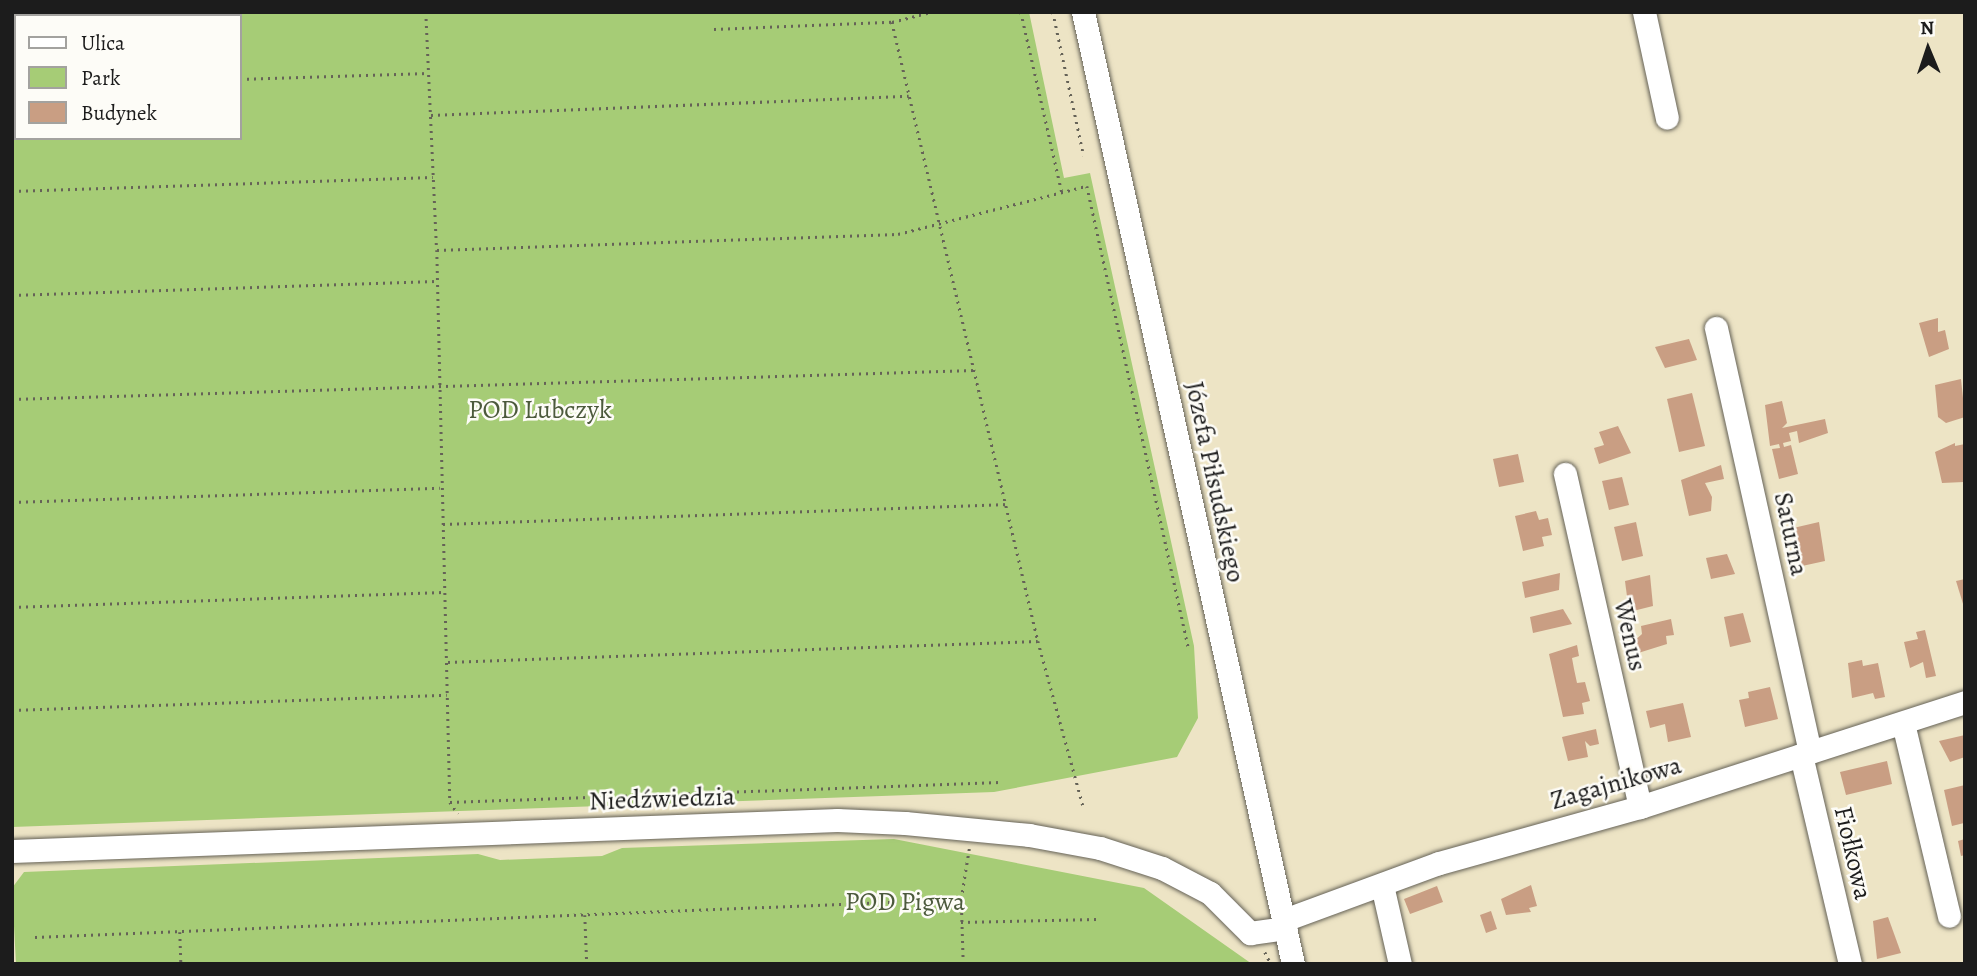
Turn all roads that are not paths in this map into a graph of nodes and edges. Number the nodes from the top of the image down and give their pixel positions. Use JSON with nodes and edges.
{"nodes":[{"id":1,"x":1083,"y":12,"type":"edge"},
{"id":2,"x":1644,"y":12,"type":"edge"},
{"id":3,"x":1667,"y":118,"type":"dead end"},
{"id":4,"x":1716,"y":328,"type":"dead end"},
{"id":5,"x":1565,"y":474,"type":"dead end"},
{"id":6,"x":1965,"y":702,"type":"edge"},
{"id":7,"x":1903,"y":723,"type":"junction"},
{"id":8,"x":1806,"y":753,"type":"junction"},
{"id":9,"x":1640,"y":807,"type":"junction"},
{"id":10,"x":12,"y":851,"type":"edge"},
{"id":11,"x":1382,"y":885,"type":"junction"},
{"id":12,"x":1949,"y":916,"type":"dead end"},
{"id":13,"x":1285,"y":924,"type":"junction"},
{"id":14,"x":1293,"y":964,"type":"edge"},
{"id":15,"x":1400,"y":964,"type":"edge"},
{"id":16,"x":1850,"y":964,"type":"edge"}],
"edges":[{"from":1,"to":13,"type":"street","name":"Józefa Piłsudskiego"},
{"from":2,"to":3,"type":"street"},
{"from":4,"to":8,"type":"street","name":"Saturna"},
{"from":5,"to":9,"type":"street","name":"Wenus"},
{"from":6,"to":7,"type":"street","name":"Zagajnikowa"},
{"from":7,"to":8,"type":"street","name":"Zagajnikowa"},
{"from":7,"to":12,"type":"street"},
{"from":8,"to":9,"type":"street","name":"Zagajnikowa"},
{"from":8,"to":16,"type":"street","name":"Fiołkowa"},
{"from":9,"to":11,"type":"street","name":"Zagajnikowa"},
{"from":10,"to":13,"type":"street","name":"Niedźwiedzia"},
{"from":11,"to":13,"type":"street","name":"Zagajnikowa"},
{"from":11,"to":15,"type":"street"},
{"from":13,"to":14,"type":"street","name":"Józefa Piłsudskiego"}]}
